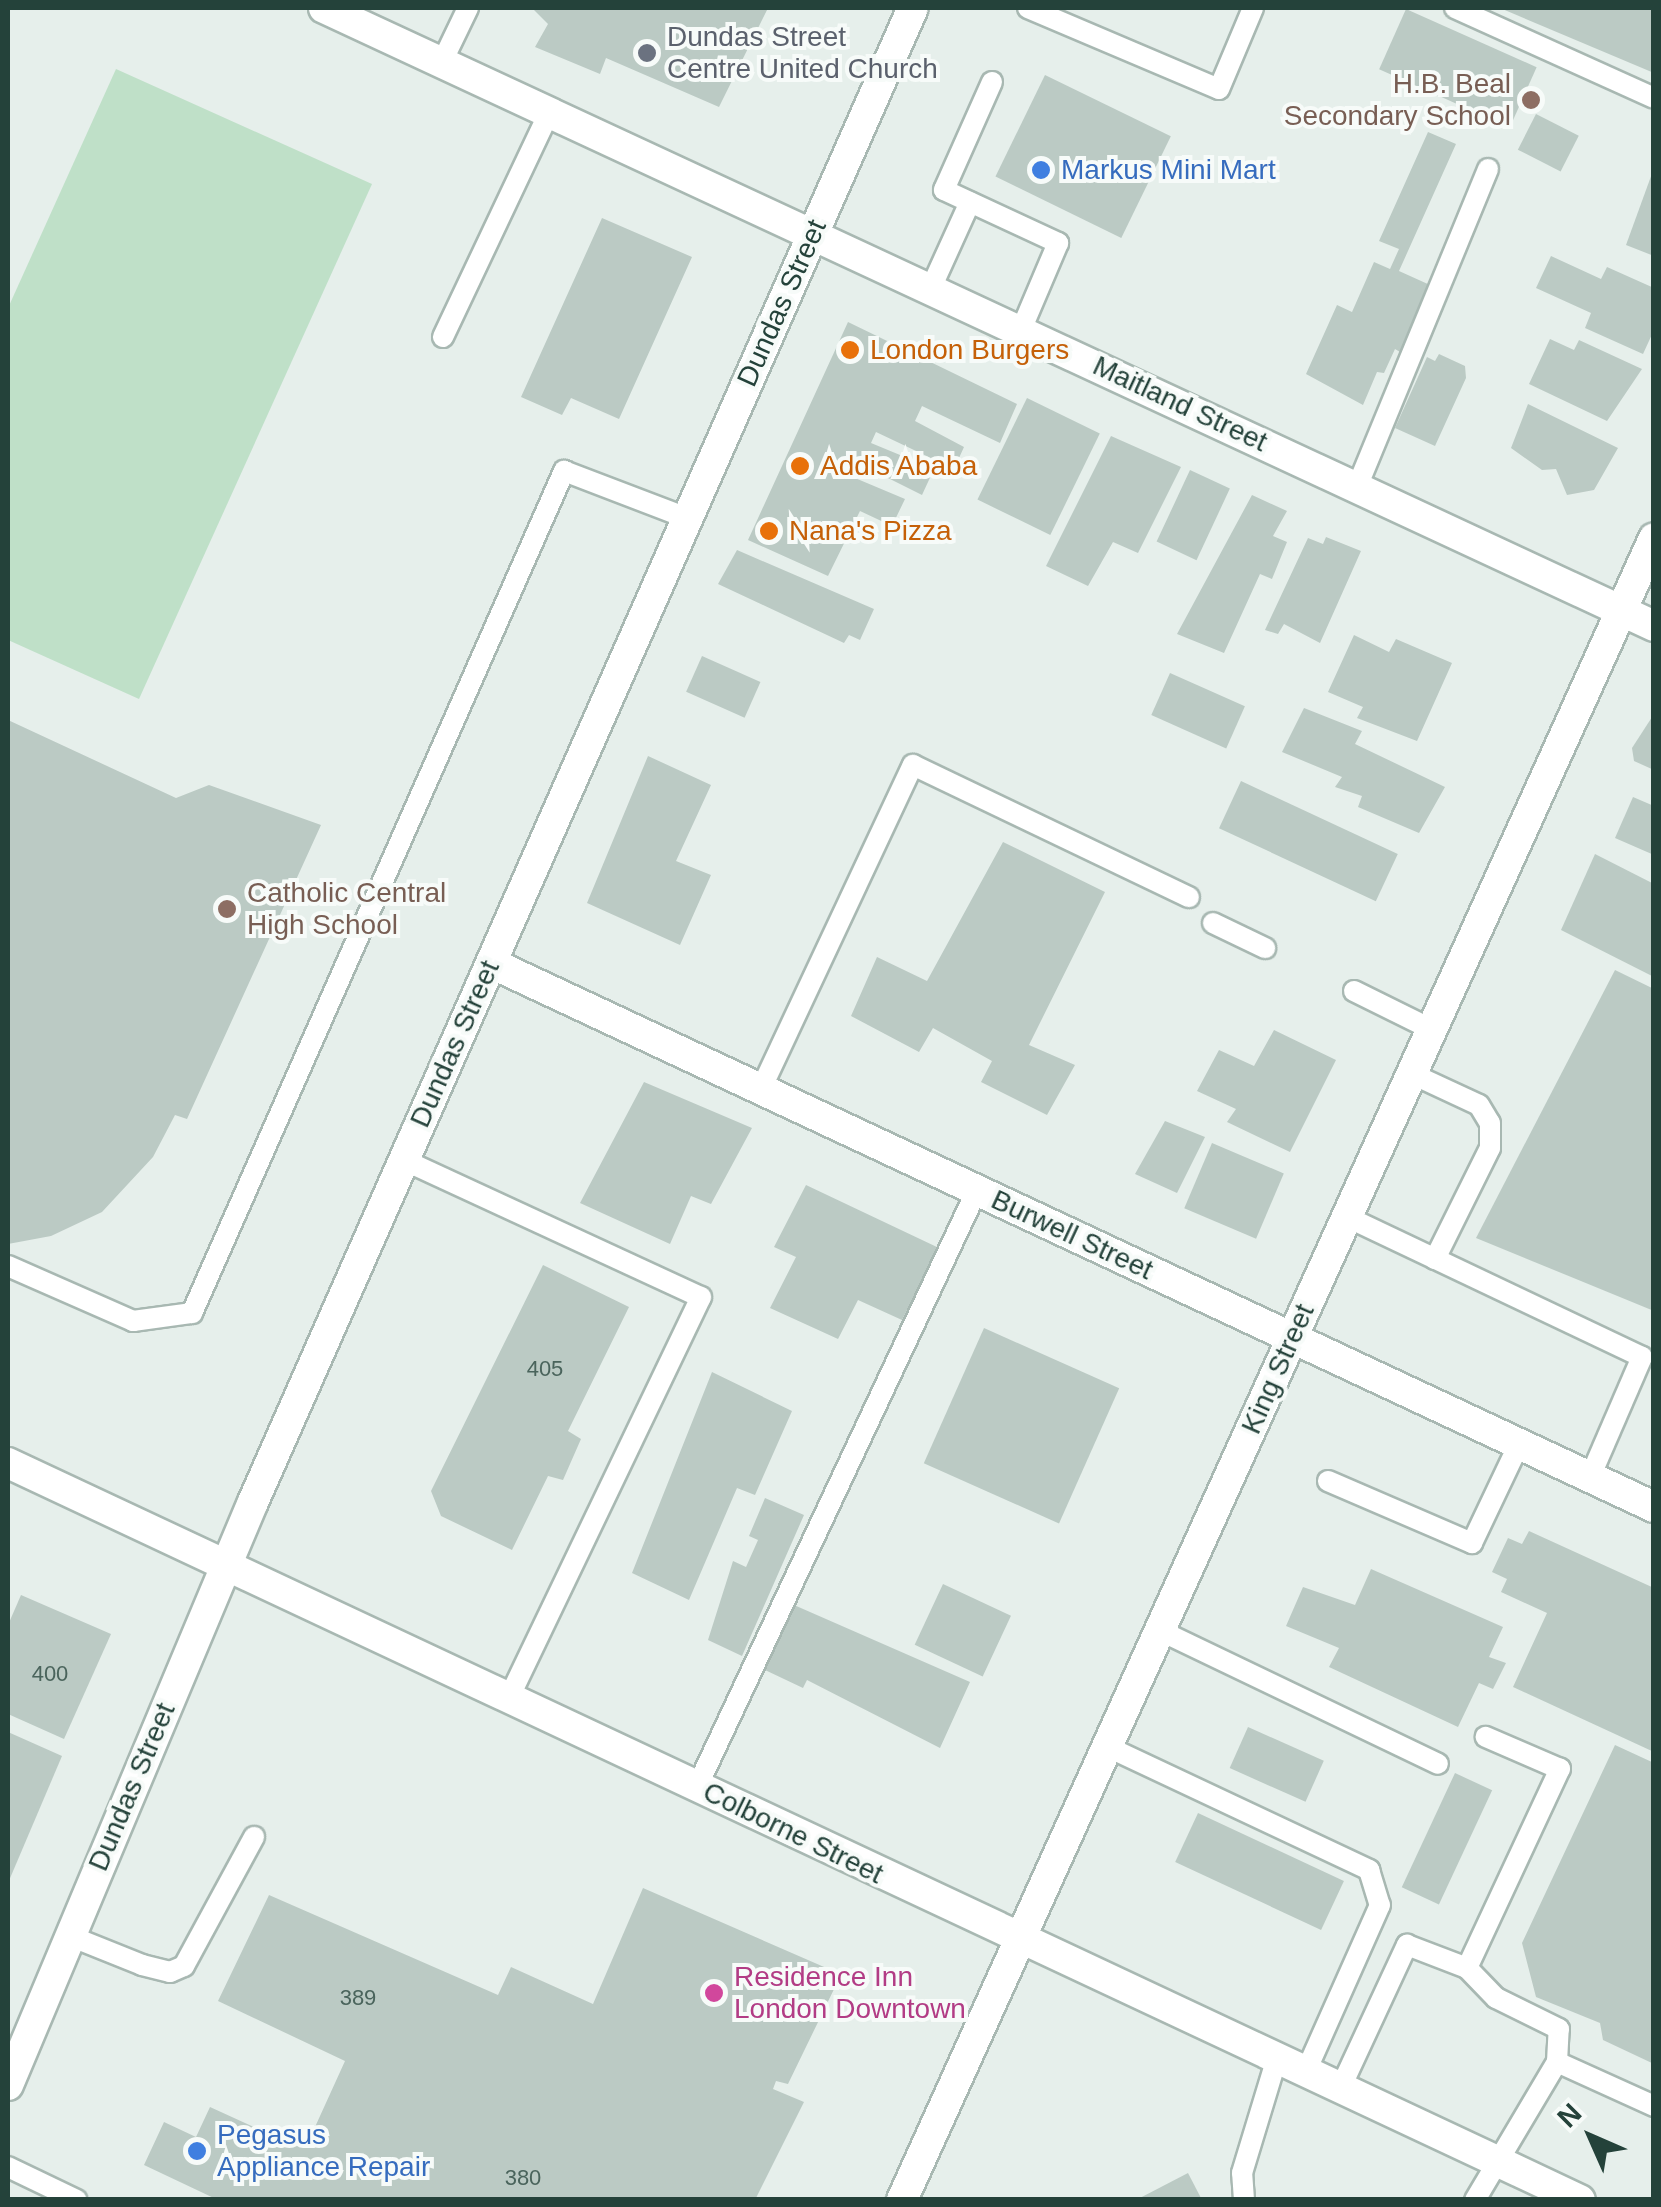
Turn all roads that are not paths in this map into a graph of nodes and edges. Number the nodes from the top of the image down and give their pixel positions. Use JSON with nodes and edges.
{"nodes":[{"id":1,"x":468,"y":8,"type":"edge"},
{"id":2,"x":913,"y":8,"type":"edge"},
{"id":3,"x":1028,"y":8,"type":"edge"},
{"id":4,"x":1253,"y":8,"type":"edge"},
{"id":5,"x":1455,"y":8,"type":"edge"},
{"id":6,"x":343,"y":11,"type":"edge"},
{"id":7,"x":442,"y":62,"type":"junction"},
{"id":8,"x":992,"y":82,"type":"dead end"},
{"id":9,"x":1654,"y":98,"type":"edge"},
{"id":10,"x":550,"y":111,"type":"junction"},
{"id":11,"x":1488,"y":169,"type":"dead end"},
{"id":12,"x":970,"y":202,"type":"junction"},
{"id":13,"x":813,"y":232,"type":"junction"},
{"id":14,"x":931,"y":288,"type":"junction"},
{"id":15,"x":1022,"y":330,"type":"junction"},
{"id":16,"x":443,"y":338,"type":"dead end"},
{"id":17,"x":1357,"y":487,"type":"junction"},
{"id":18,"x":687,"y":518,"type":"junction"},
{"id":19,"x":1654,"y":538,"type":"edge"},
{"id":20,"x":1620,"y":610,"type":"junction"},
{"id":21,"x":1654,"y":626,"type":"edge"},
{"id":22,"x":1189,"y":897,"type":"dead end"},
{"id":23,"x":1213,"y":922,"type":"dead end"},
{"id":24,"x":1265,"y":948,"type":"dead end"},
{"id":25,"x":491,"y":962,"type":"junction"},
{"id":26,"x":1354,"y":991,"type":"dead end"},
{"id":27,"x":1429,"y":1028,"type":"junction"},
{"id":28,"x":1408,"y":1072,"type":"junction"},
{"id":29,"x":761,"y":1089,"type":"junction"},
{"id":30,"x":404,"y":1160,"type":"junction"},
{"id":31,"x":977,"y":1190,"type":"junction"},
{"id":32,"x":1343,"y":1215,"type":"junction"},
{"id":33,"x":1435,"y":1259,"type":"junction"},
{"id":34,"x":8,"y":1266,"type":"edge"},
{"id":35,"x":1294,"y":1338,"type":"junction"},
{"id":36,"x":1519,"y":1444,"type":"junction"},
{"id":37,"x":8,"y":1462,"type":"edge"},
{"id":38,"x":1590,"y":1477,"type":"junction"},
{"id":39,"x":1328,"y":1481,"type":"dead end"},
{"id":40,"x":1654,"y":1507,"type":"edge"},
{"id":41,"x":226,"y":1562,"type":"junction"},
{"id":42,"x":1161,"y":1631,"type":"junction"},
{"id":43,"x":509,"y":1697,"type":"junction"},
{"id":44,"x":1486,"y":1737,"type":"dead end"},
{"id":45,"x":1108,"y":1747,"type":"junction"},
{"id":46,"x":1438,"y":1764,"type":"dead end"},
{"id":47,"x":697,"y":1787,"type":"junction"},
{"id":48,"x":254,"y":1837,"type":"dead end"},
{"id":49,"x":70,"y":1936,"type":"junction"},
{"id":50,"x":1018,"y":1939,"type":"junction"},
{"id":51,"x":1467,"y":1968,"type":"junction"},
{"id":52,"x":1276,"y":2058,"type":"junction"},
{"id":53,"x":1557,"y":2062,"type":"junction"},
{"id":54,"x":1306,"y":2071,"type":"junction"},
{"id":55,"x":8,"y":2084,"type":"edge"},
{"id":56,"x":1341,"y":2087,"type":"junction"},
{"id":57,"x":1654,"y":2106,"type":"edge"},
{"id":58,"x":1502,"y":2163,"type":"junction"},
{"id":59,"x":8,"y":2167,"type":"edge"},
{"id":60,"x":77,"y":2200,"type":"edge"},
{"id":61,"x":902,"y":2200,"type":"edge"},
{"id":62,"x":1244,"y":2200,"type":"edge"},
{"id":63,"x":1475,"y":2200,"type":"edge"},
{"id":64,"x":1580,"y":2200,"type":"edge"}],
"edges":[{"from":1,"to":7,"type":"lane"},
{"from":2,"to":13,"type":"street","name":"Dundas Street"},
{"from":3,"to":4,"type":"lane"},
{"from":5,"to":9,"type":"lane"},
{"from":6,"to":7,"type":"street","name":"Maitland Street"},
{"from":7,"to":10,"type":"street","name":"Maitland Street"},
{"from":8,"to":12,"type":"lane"},
{"from":10,"to":13,"type":"street","name":"Maitland Street"},
{"from":10,"to":16,"type":"lane"},
{"from":11,"to":17,"type":"lane"},
{"from":12,"to":14,"type":"lane"},
{"from":12,"to":15,"type":"lane"},
{"from":13,"to":14,"type":"street","name":"Maitland Street"},
{"from":13,"to":18,"type":"street","name":"Dundas Street"},
{"from":14,"to":15,"type":"street","name":"Maitland Street"},
{"from":15,"to":17,"type":"street","name":"Maitland Street"},
{"from":17,"to":20,"type":"street","name":"Maitland Street"},
{"from":18,"to":25,"type":"street","name":"Dundas Street"},
{"from":18,"to":34,"type":"lane"},
{"from":19,"to":20,"type":"street","name":"King Street"},
{"from":20,"to":21,"type":"street","name":"Maitland Street"},
{"from":20,"to":27,"type":"street","name":"King Street"},
{"from":22,"to":29,"type":"lane"},
{"from":23,"to":24,"type":"lane"},
{"from":25,"to":29,"type":"street","name":"Burwell Street"},
{"from":25,"to":30,"type":"street","name":"Dundas Street"},
{"from":26,"to":27,"type":"lane"},
{"from":27,"to":28,"type":"street","name":"King Street"},
{"from":28,"to":32,"type":"street","name":"King Street"},
{"from":28,"to":33,"type":"lane"},
{"from":29,"to":31,"type":"street","name":"Burwell Street"},
{"from":30,"to":41,"type":"street","name":"Dundas Street"},
{"from":30,"to":43,"type":"lane"},
{"from":31,"to":35,"type":"street","name":"Burwell Street"},
{"from":31,"to":47,"type":"lane"},
{"from":32,"to":33,"type":"lane"},
{"from":32,"to":35,"type":"street","name":"King Street"},
{"from":33,"to":38,"type":"lane"},
{"from":35,"to":36,"type":"street","name":"Burwell Street"},
{"from":35,"to":42,"type":"street","name":"King Street"},
{"from":36,"to":38,"type":"street","name":"Burwell Street"},
{"from":36,"to":39,"type":"lane"},
{"from":37,"to":41,"type":"street","name":"Colborne Street"},
{"from":38,"to":40,"type":"street","name":"Burwell Street"},
{"from":41,"to":43,"type":"street","name":"Colborne Street"},
{"from":41,"to":49,"type":"street","name":"Dundas Street"},
{"from":42,"to":45,"type":"street","name":"King Street"},
{"from":42,"to":46,"type":"lane"},
{"from":43,"to":47,"type":"street","name":"Colborne Street"},
{"from":44,"to":51,"type":"lane"},
{"from":45,"to":50,"type":"street","name":"King Street"},
{"from":45,"to":54,"type":"lane"},
{"from":47,"to":50,"type":"street","name":"Colborne Street"},
{"from":48,"to":49,"type":"lane"},
{"from":49,"to":55,"type":"street","name":"Dundas Street"},
{"from":50,"to":52,"type":"street","name":"Colborne Street"},
{"from":50,"to":61,"type":"street","name":"King Street"},
{"from":51,"to":53,"type":"lane"},
{"from":51,"to":56,"type":"lane"},
{"from":52,"to":54,"type":"street","name":"Colborne Street"},
{"from":52,"to":62,"type":"lane"},
{"from":53,"to":57,"type":"lane"},
{"from":53,"to":58,"type":"lane"},
{"from":54,"to":56,"type":"street","name":"Colborne Street"},
{"from":56,"to":58,"type":"street","name":"Colborne Street"},
{"from":58,"to":63,"type":"lane"},
{"from":58,"to":64,"type":"street","name":"Colborne Street"},
{"from":59,"to":60,"type":"lane"}]}
